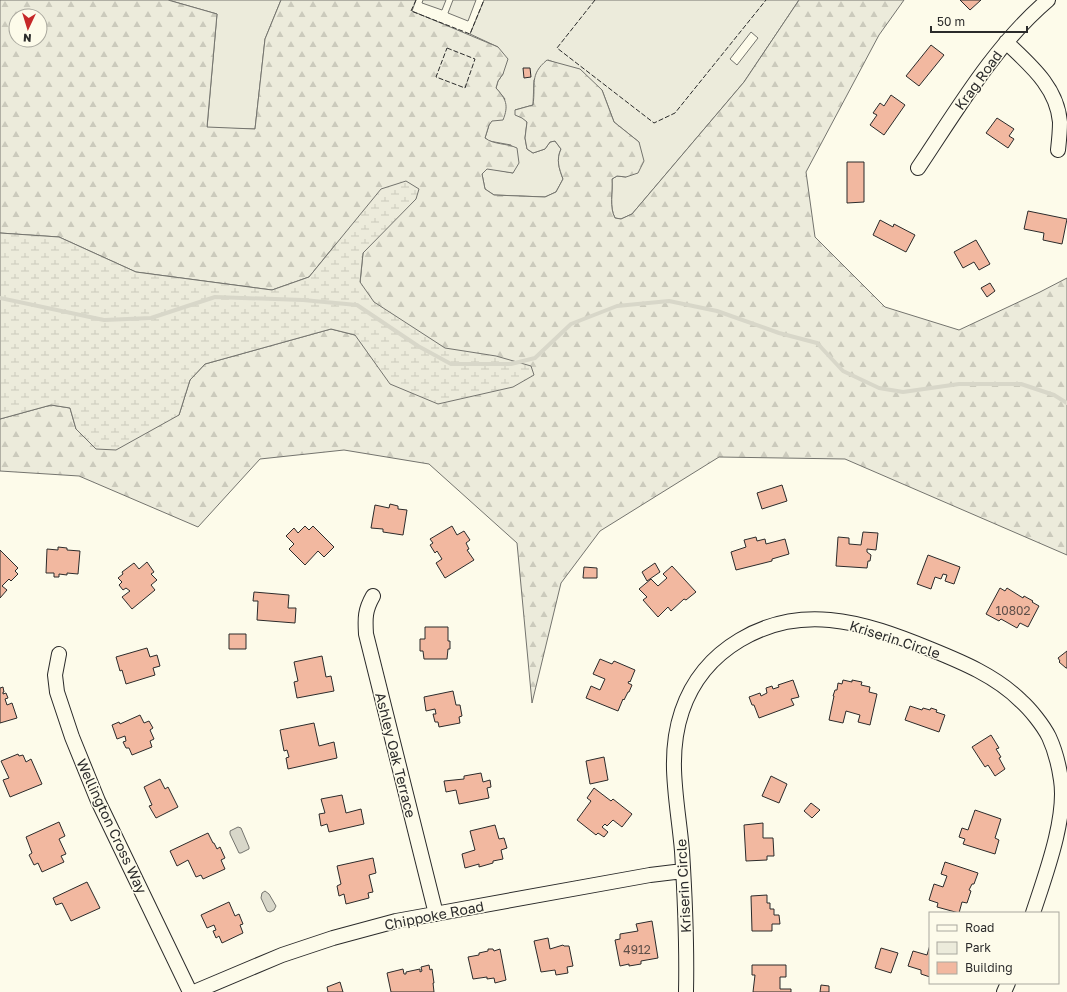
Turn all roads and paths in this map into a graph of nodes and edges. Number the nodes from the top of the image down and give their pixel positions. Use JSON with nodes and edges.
{"nodes":[{"id":1,"x":1048,"y":0,"type":"edge"},
{"id":2,"x":1006,"y":42,"type":"junction"},
{"id":3,"x":1058,"y":150,"type":"dead end"},
{"id":4,"x":918,"y":168,"type":"dead end"},
{"id":5,"x":373,"y":596,"type":"dead end"},
{"id":6,"x":59,"y":654,"type":"dead end"},
{"id":7,"x":682,"y":871,"type":"junction"},
{"id":8,"x":1033,"y":912,"type":"edge"},
{"id":9,"x":436,"y":914,"type":"junction"},
{"id":10,"x":190,"y":992,"type":"edge"},
{"id":11,"x":194,"y":992,"type":"edge"},
{"id":12,"x":686,"y":992,"type":"edge"}],
"edges":[{"from":1,"to":2,"type":"street","name":"Krag Road"},
{"from":2,"to":3,"type":"street"},
{"from":2,"to":4,"type":"street","name":"Krag Road"},
{"from":5,"to":9,"type":"street","name":"Ashley Oak Terrace"},
{"from":6,"to":10,"type":"street","name":"Wellington Cross Way"},
{"from":7,"to":8,"type":"street","name":"Kriserin Circle"},
{"from":7,"to":9,"type":"street","name":"Chippoke Road"},
{"from":7,"to":12,"type":"street","name":"Kriserin Circle"},
{"from":9,"to":11,"type":"street","name":"Chippoke Road"}]}
